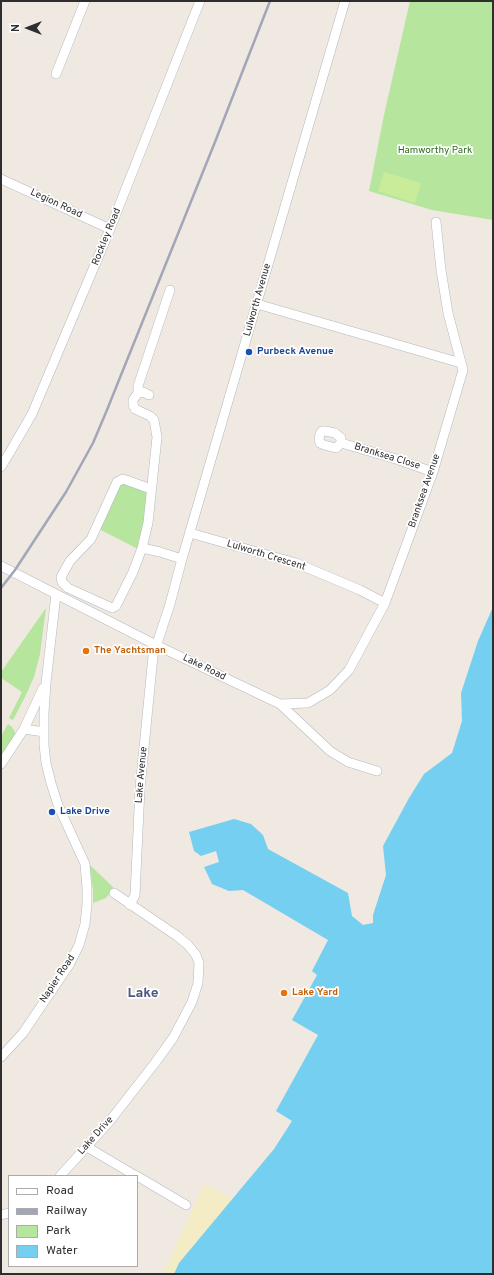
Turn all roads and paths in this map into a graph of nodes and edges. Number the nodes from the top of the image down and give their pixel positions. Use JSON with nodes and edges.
{"nodes":[{"id":1,"x":85,"y":1,"type":"edge"},
{"id":2,"x":200,"y":1,"type":"edge"},
{"id":3,"x":345,"y":1,"type":"edge"},
{"id":4,"x":56,"y":74,"type":"dead end"},
{"id":5,"x":1,"y":179,"type":"edge"},
{"id":6,"x":436,"y":222,"type":"dead end"},
{"id":7,"x":110,"y":229,"type":"junction"},
{"id":8,"x":170,"y":290,"type":"dead end"},
{"id":9,"x":257,"y":304,"type":"junction"},
{"id":10,"x":461,"y":363,"type":"junction"},
{"id":11,"x":138,"y":393,"type":"junction"},
{"id":12,"x":149,"y":395,"type":"dead end"},
{"id":13,"x":341,"y":443,"type":"dead end"},
{"id":14,"x":1,"y":466,"type":"edge"},
{"id":15,"x":433,"y":472,"type":"junction"},
{"id":16,"x":151,"y":489,"type":"junction"},
{"id":17,"x":190,"y":533,"type":"junction"},
{"id":18,"x":142,"y":548,"type":"junction"},
{"id":19,"x":182,"y":559,"type":"junction"},
{"id":20,"x":1,"y":566,"type":"edge"},
{"id":21,"x":56,"y":594,"type":"junction"},
{"id":22,"x":384,"y":602,"type":"junction"},
{"id":23,"x":156,"y":645,"type":"junction"},
{"id":24,"x":46,"y":684,"type":"junction"},
{"id":25,"x":280,"y":704,"type":"junction"},
{"id":26,"x":24,"y":729,"type":"junction"},
{"id":27,"x":44,"y":732,"type":"junction"},
{"id":28,"x":1,"y":764,"type":"edge"},
{"id":29,"x":377,"y":771,"type":"dead end"},
{"id":30,"x":114,"y":894,"type":"dead end"},
{"id":31,"x":130,"y":905,"type":"junction"},
{"id":32,"x":1,"y":1057,"type":"edge"},
{"id":33,"x":87,"y":1147,"type":"junction"},
{"id":34,"x":61,"y":1175,"type":"edge"},
{"id":35,"x":135,"y":1175,"type":"edge"},
{"id":36,"x":138,"y":1177,"type":"edge"},
{"id":37,"x":186,"y":1205,"type":"dead end"}],
"edges":[{"from":1,"to":4,"type":"street"},
{"from":2,"to":7,"type":"street","name":"Rockley Road"},
{"from":3,"to":9,"type":"street","name":"Lulworth Avenue"},
{"from":5,"to":7,"type":"street","name":"Legion Road"},
{"from":6,"to":10,"type":"street","name":"Branksea Avenue"},
{"from":7,"to":14,"type":"street","name":"Rockley Road"},
{"from":8,"to":11,"type":"street"},
{"from":9,"to":10,"type":"street"},
{"from":9,"to":17,"type":"street","name":"Lulworth Avenue"},
{"from":10,"to":15,"type":"street","name":"Branksea Avenue"},
{"from":11,"to":12,"type":"street"},
{"from":11,"to":16,"type":"street"},
{"from":13,"to":15,"type":"street","name":"Branksea Close"},
{"from":15,"to":22,"type":"street","name":"Branksea Avenue"},
{"from":16,"to":18,"type":"street"},
{"from":16,"to":18,"type":"street"},
{"from":17,"to":19,"type":"street","name":"Lulworth Avenue"},
{"from":17,"to":22,"type":"street","name":"Lulworth Crescent"},
{"from":18,"to":19,"type":"street"},
{"from":19,"to":23,"type":"street","name":"Lulworth Avenue"},
{"from":20,"to":21,"type":"street","name":"Lake Road"},
{"from":21,"to":23,"type":"street","name":"Lake Road"},
{"from":21,"to":24,"type":"street"},
{"from":22,"to":25,"type":"street","name":"Branksea Avenue"},
{"from":23,"to":25,"type":"street","name":"Lake Road"},
{"from":23,"to":31,"type":"street","name":"Lake Avenue"},
{"from":24,"to":26,"type":"street"},
{"from":24,"to":27,"type":"street"},
{"from":25,"to":29,"type":"street","name":"Lake Road"},
{"from":26,"to":27,"type":"street"},
{"from":26,"to":28,"type":"street"},
{"from":27,"to":32,"type":"street","name":"Napier Road"},
{"from":30,"to":31,"type":"street","name":"Lake Drive"},
{"from":31,"to":33,"type":"street","name":"Lake Drive"},
{"from":33,"to":34,"type":"street","name":"Lake Drive"},
{"from":33,"to":35,"type":"street"},
{"from":36,"to":37,"type":"street"}]}
